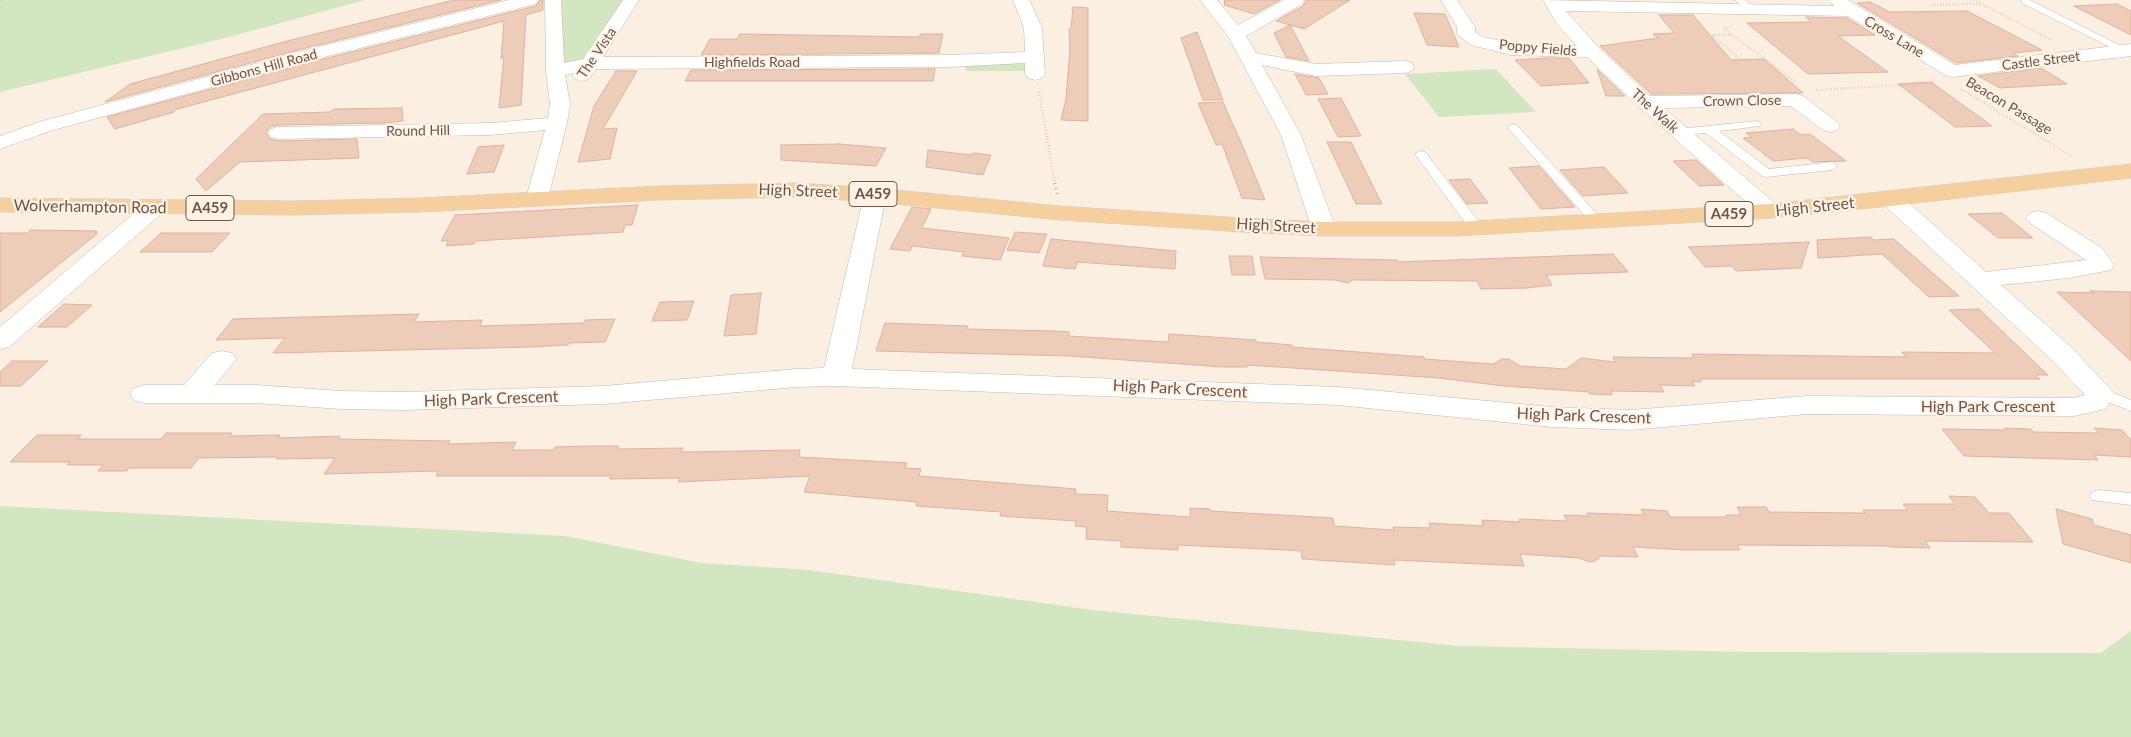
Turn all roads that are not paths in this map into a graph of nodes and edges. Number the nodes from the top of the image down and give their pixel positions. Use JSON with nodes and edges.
{"nodes":[{"id":1,"x":530,"y":0,"type":"edge"},
{"id":2,"x":553,"y":0,"type":"edge"},
{"id":3,"x":631,"y":0,"type":"edge"},
{"id":4,"x":1021,"y":0,"type":"edge"},
{"id":5,"x":1208,"y":0,"type":"edge"},
{"id":6,"x":1296,"y":0,"type":"edge"},
{"id":7,"x":1449,"y":0,"type":"edge"},
{"id":8,"x":1837,"y":0,"type":"edge"},
{"id":9,"x":2025,"y":1,"type":"edge"},
{"id":10,"x":1552,"y":3,"type":"edge"},
{"id":11,"x":1745,"y":5,"type":"edge"},
{"id":12,"x":1852,"y":11,"type":"junction"},
{"id":13,"x":1236,"y":34,"type":"junction"},
{"id":14,"x":2128,"y":51,"type":"edge"},
{"id":15,"x":1592,"y":52,"type":"junction"},
{"id":16,"x":2098,"y":55,"type":"junction"},
{"id":17,"x":1249,"y":59,"type":"junction"},
{"id":18,"x":592,"y":63,"type":"junction"},
{"id":19,"x":1405,"y":68,"type":"dead end"},
{"id":20,"x":2128,"y":70,"type":"dead end"},
{"id":21,"x":555,"y":71,"type":"junction"},
{"id":22,"x":1951,"y":80,"type":"joint"},
{"id":23,"x":1645,"y":102,"type":"junction"},
{"id":24,"x":559,"y":114,"type":"junction"},
{"id":25,"x":1756,"y":124,"type":"dead end"},
{"id":26,"x":1830,"y":126,"type":"dead end"},
{"id":27,"x":1513,"y":127,"type":"dead end"},
{"id":28,"x":1709,"y":129,"type":"junction"},
{"id":29,"x":1679,"y":132,"type":"junction"},
{"id":30,"x":278,"y":133,"type":"dead end"},
{"id":31,"x":0,"y":143,"type":"edge"},
{"id":32,"x":1421,"y":154,"type":"dead end"},
{"id":33,"x":1832,"y":166,"type":"dead end"},
{"id":34,"x":2131,"y":171,"type":"edge"},
{"id":35,"x":875,"y":195,"type":"junction"},
{"id":36,"x":537,"y":198,"type":"junction"},
{"id":37,"x":1891,"y":200,"type":"junction"},
{"id":38,"x":0,"y":205,"type":"edge"},
{"id":39,"x":420,"y":205,"type":"joint"},
{"id":40,"x":154,"y":208,"type":"junction"},
{"id":41,"x":1770,"y":211,"type":"junction"},
{"id":42,"x":2038,"y":218,"type":"dead end"},
{"id":43,"x":1597,"y":222,"type":"junction"},
{"id":44,"x":1477,"y":228,"type":"junction"},
{"id":45,"x":1324,"y":229,"type":"junction"},
{"id":46,"x":1980,"y":280,"type":"junction"},
{"id":47,"x":0,"y":341,"type":"edge"},
{"id":48,"x":222,"y":359,"type":"dead end"},
{"id":49,"x":836,"y":377,"type":"junction"},
{"id":50,"x":193,"y":392,"type":"junction"},
{"id":51,"x":2100,"y":393,"type":"junction"},
{"id":52,"x":144,"y":394,"type":"dead end"},
{"id":53,"x":2131,"y":406,"type":"edge"},
{"id":54,"x":2098,"y":496,"type":"dead end"},
{"id":55,"x":2131,"y":499,"type":"edge"}],
"edges":[{"from":1,"to":31,"type":"street","name":"Gibbons Hill Road"},
{"from":2,"to":21,"type":"street","name":"The Vista"},
{"from":3,"to":18,"type":"street","name":"The Vista"},
{"from":4,"to":18,"type":"street","name":"Highfields Road"},
{"from":5,"to":13,"type":"street"},
{"from":6,"to":13,"type":"street"},
{"from":7,"to":15,"type":"street","name":"Poppy Fields"},
{"from":8,"to":12,"type":"street","name":"Cross Lane"},
{"from":9,"to":14,"type":"lane"},
{"from":10,"to":11,"type":"street"},
{"from":10,"to":15,"type":"street","name":"The Walk"},
{"from":11,"to":12,"type":"street"},
{"from":12,"to":22,"type":"street","name":"Cross Lane"},
{"from":13,"to":17,"type":"street"},
{"from":14,"to":16,"type":"street","name":"Castle Street"},
{"from":15,"to":23,"type":"street","name":"The Walk"},
{"from":16,"to":20,"type":"street"},
{"from":16,"to":22,"type":"street","name":"Castle Street"},
{"from":17,"to":19,"type":"street"},
{"from":17,"to":45,"type":"street"},
{"from":18,"to":21,"type":"street","name":"Highfields Road"},
{"from":18,"to":24,"type":"street","name":"The Vista"},
{"from":21,"to":24,"type":"street","name":"The Vista"},
{"from":23,"to":26,"type":"street","name":"Crown Close"},
{"from":23,"to":29,"type":"street","name":"The Walk"},
{"from":24,"to":30,"type":"street","name":"Round Hill"},
{"from":24,"to":36,"type":"street","name":"The Vista"},
{"from":25,"to":28,"type":"lane"},
{"from":27,"to":43,"type":"lane"},
{"from":28,"to":29,"type":"lane"},
{"from":28,"to":33,"type":"lane"},
{"from":29,"to":41,"type":"street","name":"The Walk"},
{"from":32,"to":44,"type":"lane"},
{"from":34,"to":37,"type":"main road","name":"High Street","number":"A459"},
{"from":35,"to":36,"type":"main road","name":"High Street","number":"A459"},
{"from":35,"to":45,"type":"main road","name":"High Street","number":"A459"},
{"from":35,"to":49,"type":"street"},
{"from":36,"to":39,"type":"main road","name":"High Street","number":"A459"},
{"from":37,"to":41,"type":"main road","name":"High Street","number":"A459"},
{"from":37,"to":46,"type":"street"},
{"from":38,"to":40,"type":"main road","name":"Wolverhampton Road","number":"A459"},
{"from":39,"to":40,"type":"main road","name":"Wolverhampton Road","number":"A459"},
{"from":40,"to":47,"type":"street"},
{"from":41,"to":43,"type":"main road","name":"High Street","number":"A459"},
{"from":42,"to":46,"type":"street"},
{"from":43,"to":44,"type":"main road","name":"High Street","number":"A459"},
{"from":44,"to":45,"type":"main road","name":"High Street","number":"A459"},
{"from":46,"to":51,"type":"street"},
{"from":48,"to":50,"type":"street"},
{"from":49,"to":50,"type":"street","name":"High Park Crescent"},
{"from":49,"to":51,"type":"street","name":"High Park Crescent"},
{"from":50,"to":52,"type":"street","name":"High Park Crescent"},
{"from":51,"to":53,"type":"lane"},
{"from":54,"to":55,"type":"lane"}]}
